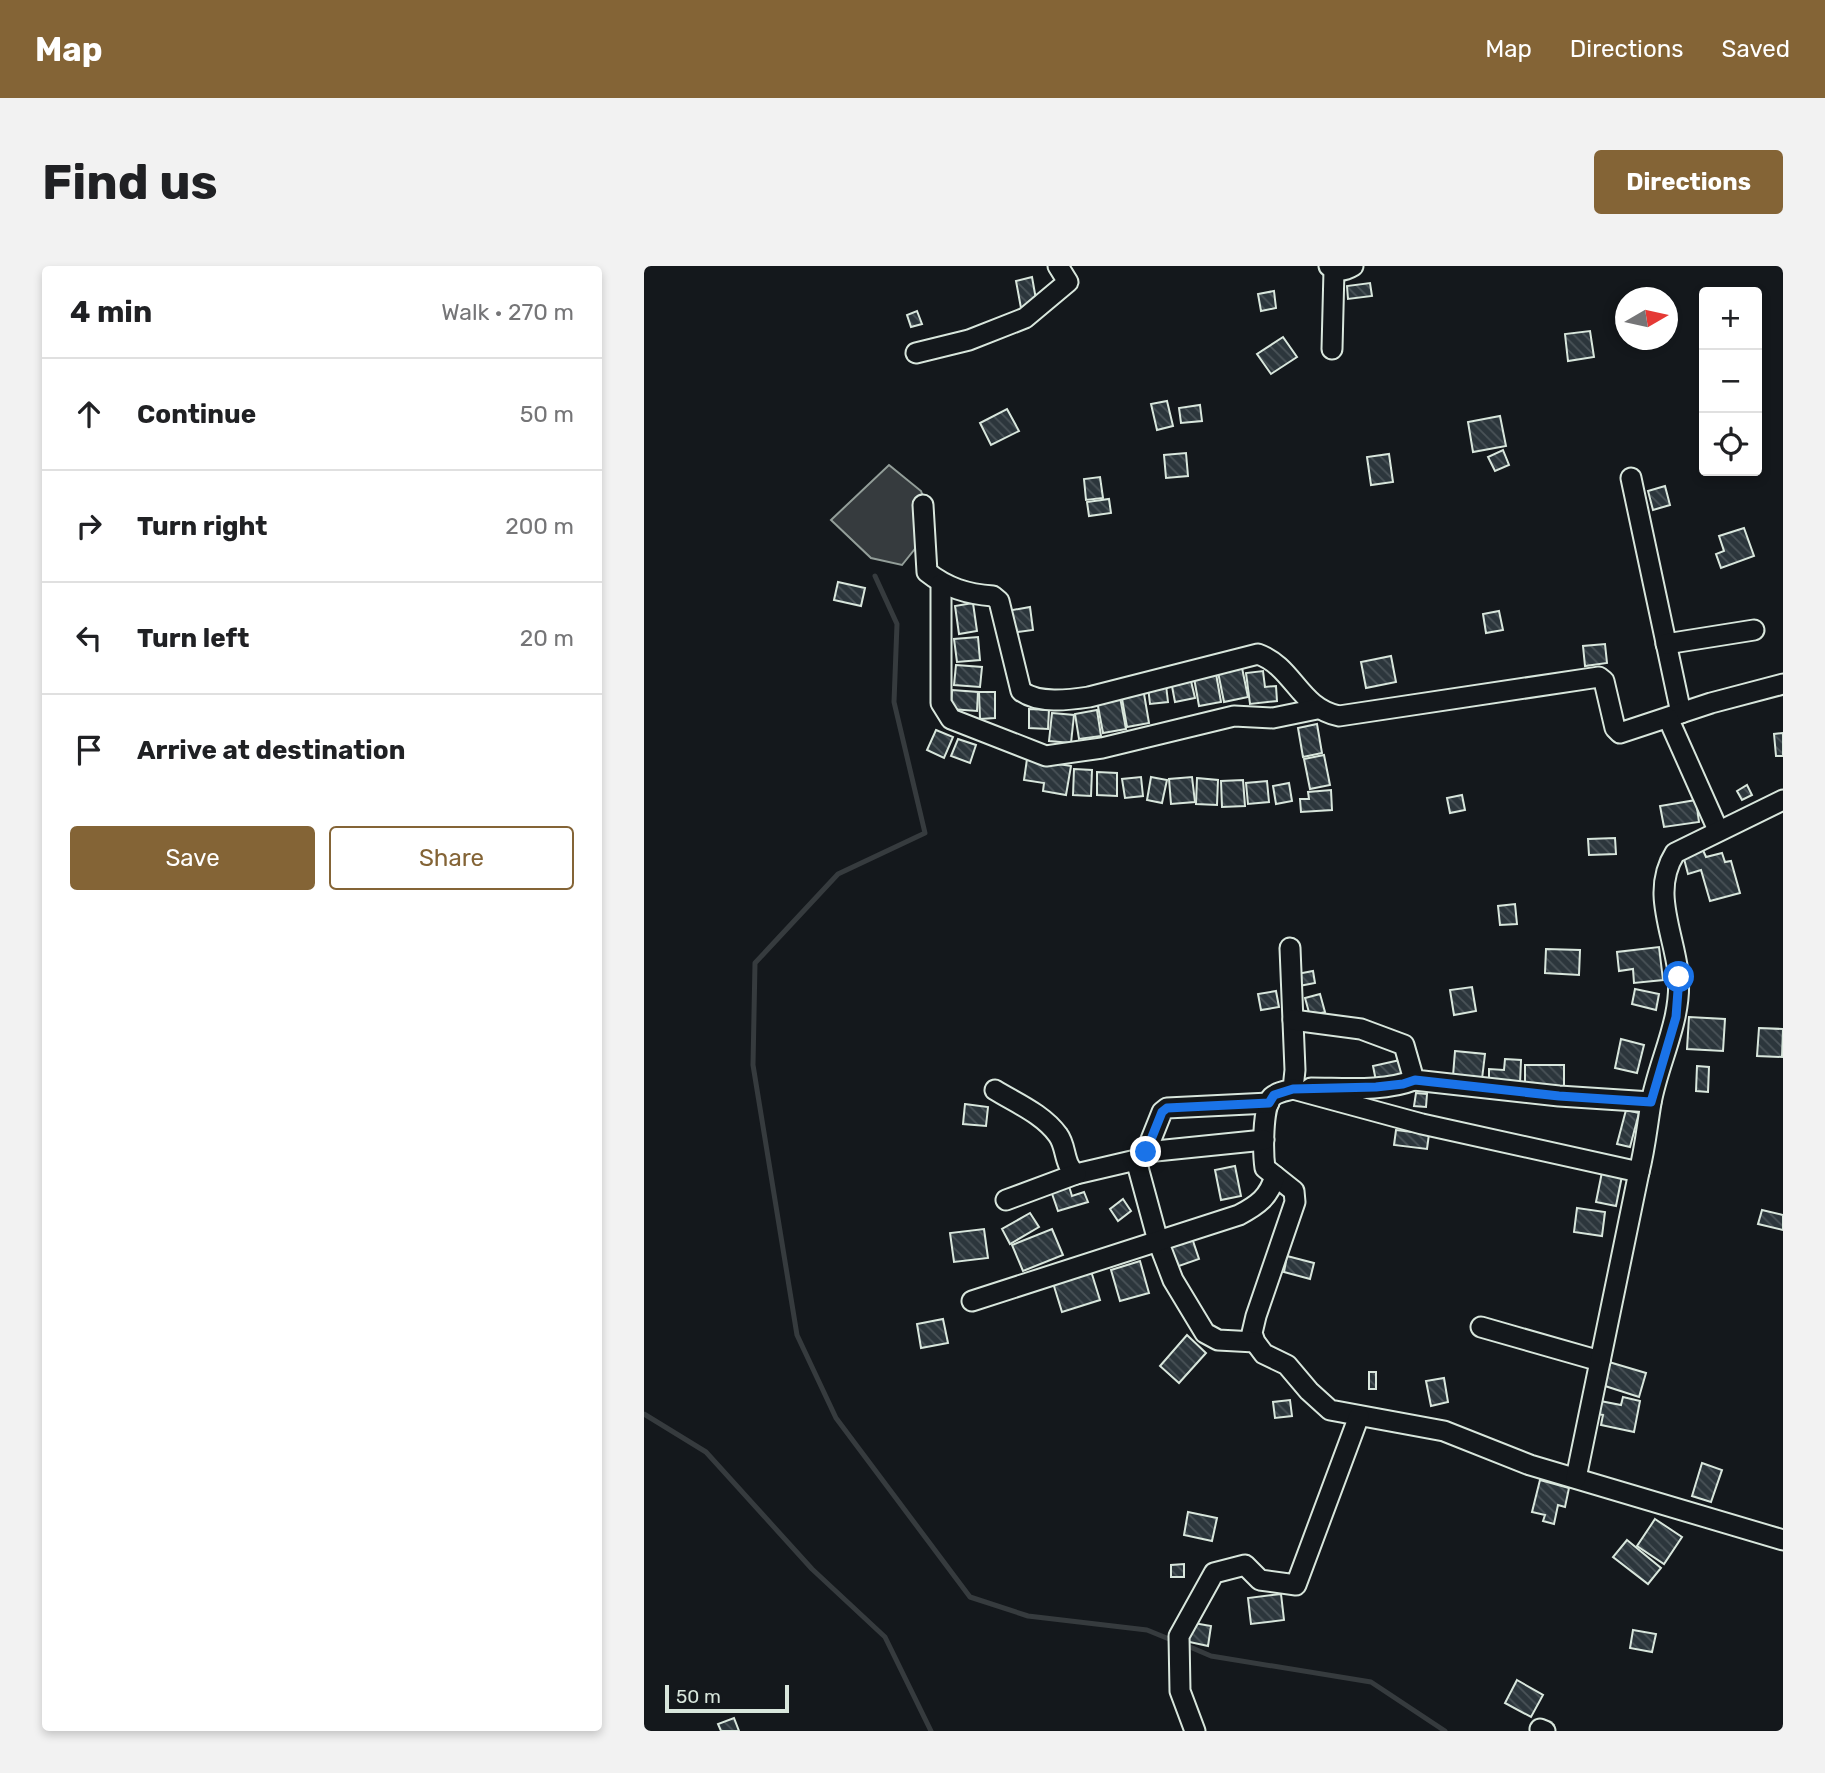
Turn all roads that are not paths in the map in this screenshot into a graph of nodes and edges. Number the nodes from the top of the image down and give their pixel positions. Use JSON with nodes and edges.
{"nodes":[{"id":1,"x":1058,"y":266,"type":"edge"},
{"id":2,"x":1339,"y":267,"type":"edge"},
{"id":3,"x":1332,"y":349,"type":"dead end"},
{"id":4,"x":916,"y":353,"type":"dead end"},
{"id":5,"x":1631,"y":478,"type":"dead end"},
{"id":6,"x":923,"y":505,"type":"dead end"},
{"id":7,"x":942,"y":584,"type":"junction"},
{"id":8,"x":1754,"y":630,"type":"dead end"},
{"id":9,"x":1666,"y":643,"type":"junction"},
{"id":10,"x":1783,"y":684,"type":"edge"},
{"id":11,"x":1317,"y":709,"type":"junction"},
{"id":12,"x":1674,"y":716,"type":"junction"},
{"id":13,"x":1783,"y":800,"type":"edge"},
{"id":14,"x":1718,"y":830,"type":"junction"},
{"id":15,"x":1290,"y":948,"type":"dead end"},
{"id":16,"x":1293,"y":1020,"type":"junction"},
{"id":17,"x":1415,"y":1080,"type":"junction"},
{"id":18,"x":1293,"y":1089,"type":"junction"},
{"id":19,"x":995,"y":1090,"type":"dead end"},
{"id":20,"x":1651,"y":1102,"type":"junction"},
{"id":21,"x":1269,"y":1103,"type":"junction"},
{"id":22,"x":1264,"y":1140,"type":"junction"},
{"id":23,"x":1141,"y":1156,"type":"junction"},
{"id":24,"x":1639,"y":1172,"type":"junction"},
{"id":25,"x":1076,"y":1174,"type":"junction"},
{"id":26,"x":1275,"y":1176,"type":"junction"},
{"id":27,"x":1006,"y":1200,"type":"dead end"},
{"id":28,"x":1158,"y":1241,"type":"junction"},
{"id":29,"x":972,"y":1301,"type":"dead end"},
{"id":30,"x":1481,"y":1327,"type":"dead end"},
{"id":31,"x":1255,"y":1342,"type":"junction"},
{"id":32,"x":1600,"y":1361,"type":"junction"},
{"id":33,"x":1359,"y":1416,"type":"junction"},
{"id":34,"x":1576,"y":1478,"type":"junction"},
{"id":35,"x":1783,"y":1540,"type":"edge"},
{"id":36,"x":1195,"y":1731,"type":"edge"}],
"edges":[{"from":1,"to":4,"type":"street"},
{"from":2,"to":3,"type":"street"},
{"from":5,"to":9,"type":"street"},
{"from":6,"to":7,"type":"street"},
{"from":7,"to":11,"type":"street"},
{"from":7,"to":11,"type":"street"},
{"from":8,"to":9,"type":"street"},
{"from":9,"to":12,"type":"street"},
{"from":10,"to":12,"type":"street"},
{"from":11,"to":12,"type":"street"},
{"from":12,"to":14,"type":"street"},
{"from":13,"to":14,"type":"street"},
{"from":14,"to":20,"type":"street"},
{"from":15,"to":16,"type":"street"},
{"from":16,"to":17,"type":"street"},
{"from":16,"to":18,"type":"street"},
{"from":17,"to":18,"type":"street"},
{"from":17,"to":20,"type":"street"},
{"from":18,"to":21,"type":"street"},
{"from":18,"to":24,"type":"street"},
{"from":19,"to":25,"type":"street"},
{"from":20,"to":24,"type":"street"},
{"from":21,"to":22,"type":"street"},
{"from":21,"to":23,"type":"street"},
{"from":22,"to":23,"type":"street"},
{"from":22,"to":26,"type":"street"},
{"from":23,"to":25,"type":"street"},
{"from":23,"to":28,"type":"street"},
{"from":24,"to":32,"type":"street"},
{"from":25,"to":27,"type":"street"},
{"from":26,"to":28,"type":"street"},
{"from":26,"to":31,"type":"street"},
{"from":28,"to":29,"type":"street"},
{"from":28,"to":31,"type":"street"},
{"from":30,"to":32,"type":"street"},
{"from":31,"to":33,"type":"street"},
{"from":32,"to":34,"type":"street"},
{"from":33,"to":34,"type":"street"},
{"from":33,"to":36,"type":"street"},
{"from":34,"to":35,"type":"street"}]}
